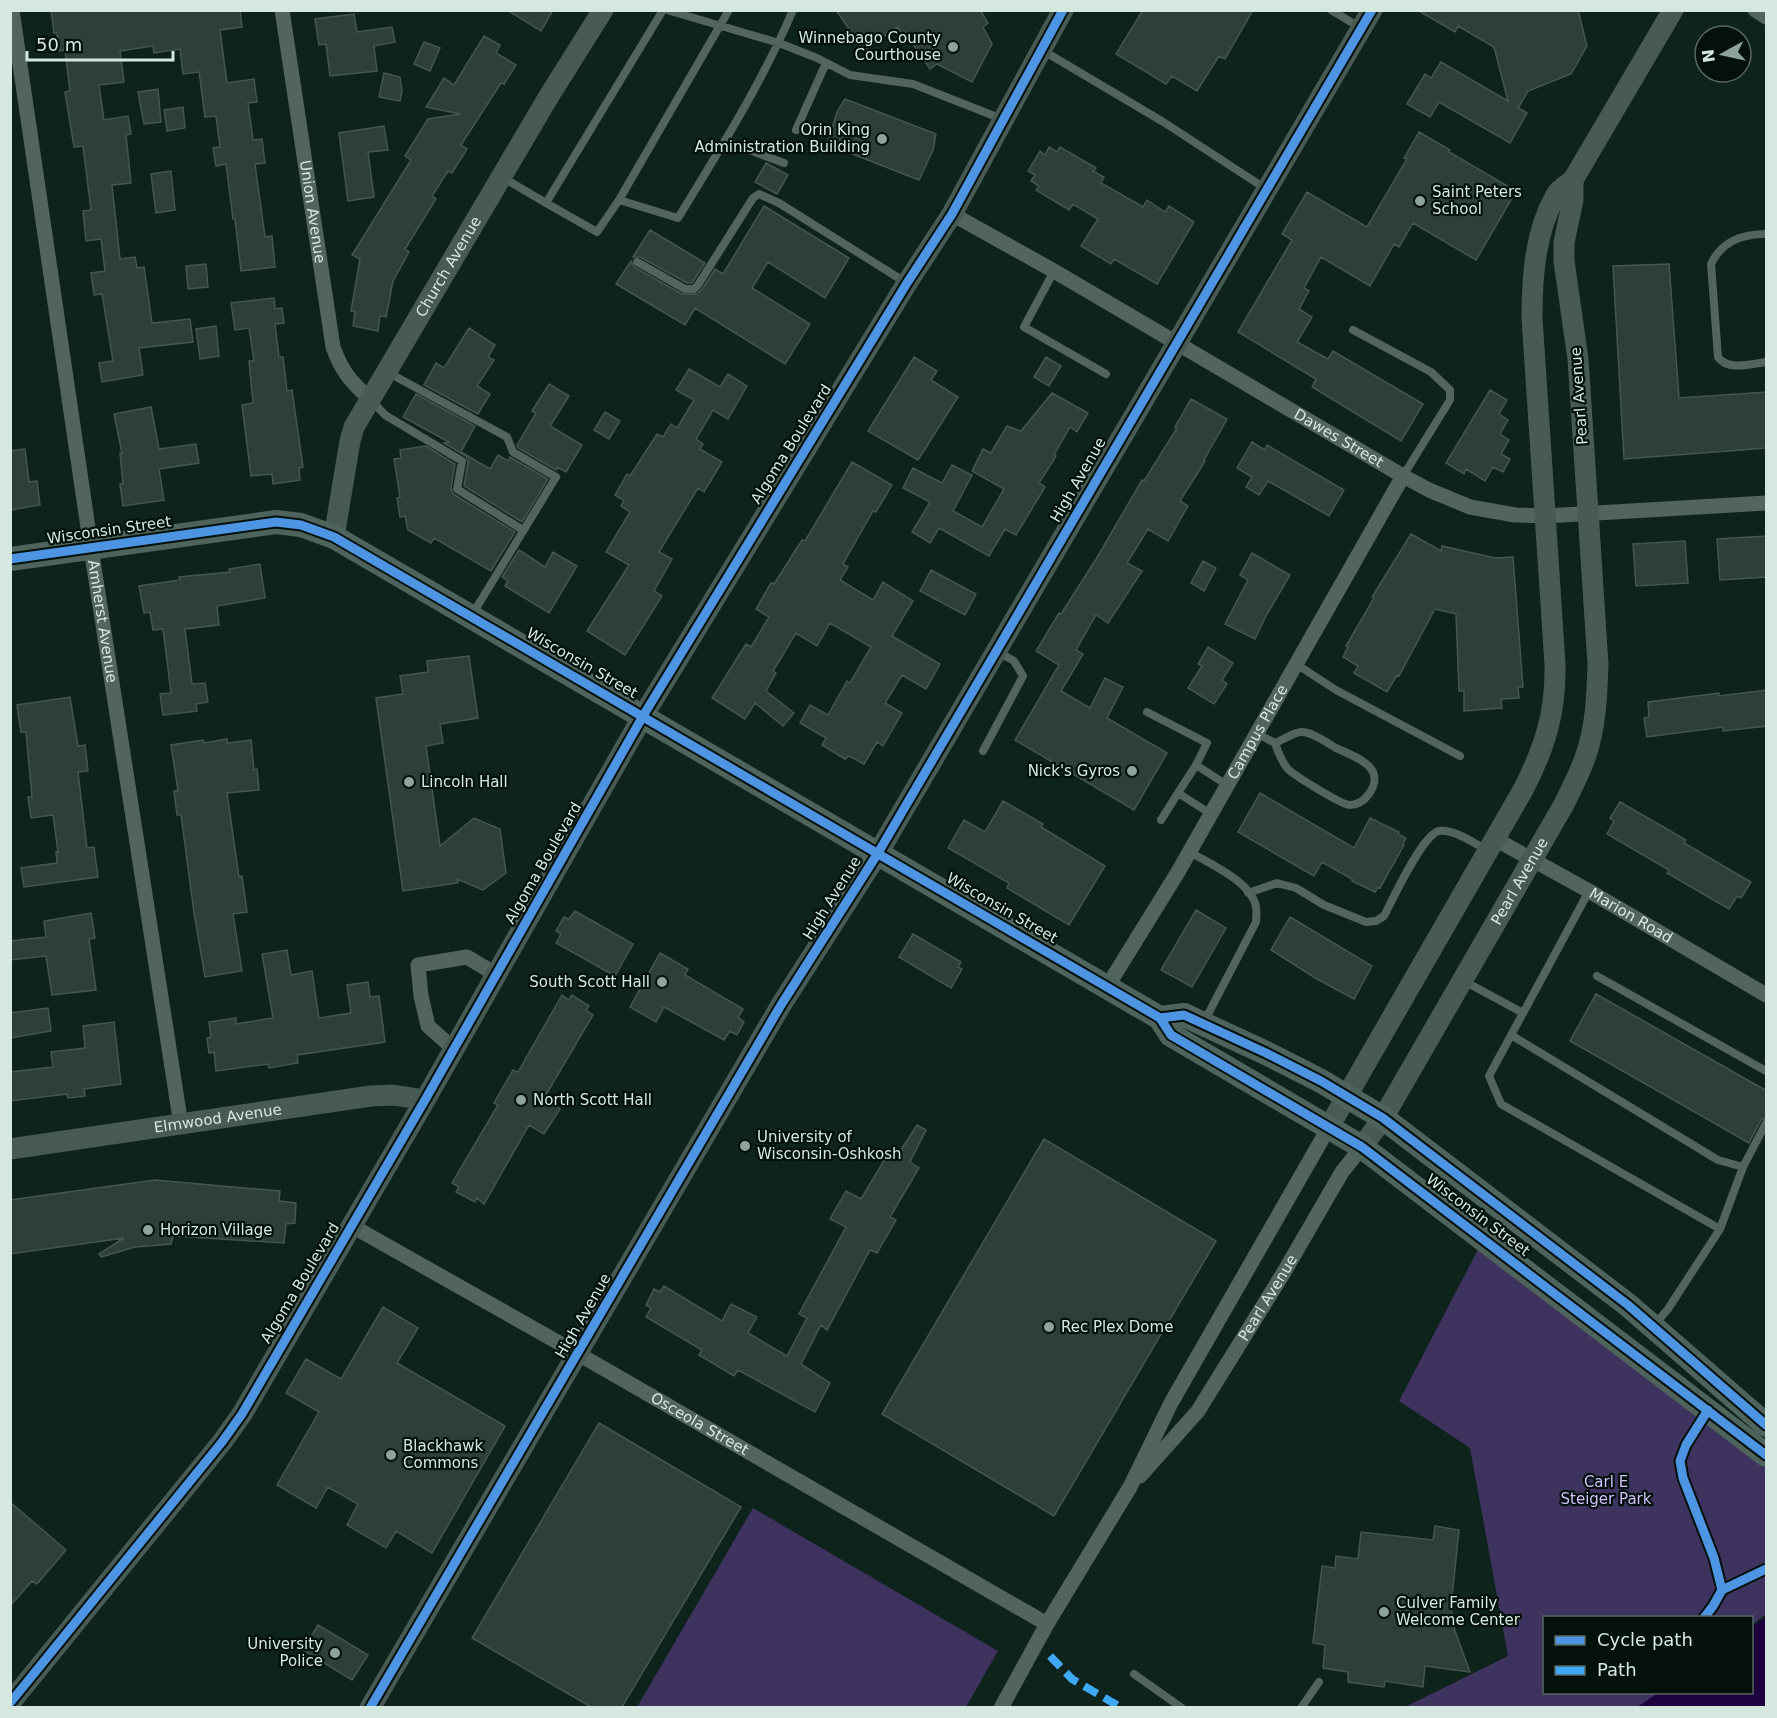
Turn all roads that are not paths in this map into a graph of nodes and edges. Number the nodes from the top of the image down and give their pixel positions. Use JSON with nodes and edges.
{"nodes":[{"id":1,"x":12,"y":10,"type":"edge"},
{"id":2,"x":282,"y":10,"type":"edge"},
{"id":3,"x":603,"y":10,"type":"edge"},
{"id":4,"x":665,"y":10,"type":"edge"},
{"id":5,"x":729,"y":10,"type":"edge"},
{"id":6,"x":793,"y":10,"type":"edge"},
{"id":7,"x":1063,"y":10,"type":"edge"},
{"id":8,"x":1332,"y":10,"type":"edge"},
{"id":9,"x":1755,"y":10,"type":"edge"},
{"id":10,"x":1671,"y":11,"type":"edge"},
{"id":11,"x":1767,"y":17,"type":"edge"},
{"id":12,"x":1367,"y":19,"type":"edge"},
{"id":13,"x":721,"y":26,"type":"junction"},
{"id":14,"x":779,"y":43,"type":"junction"},
{"id":15,"x":1041,"y":49,"type":"junction"},
{"id":16,"x":826,"y":63,"type":"junction"},
{"id":17,"x":1003,"y":119,"type":"junction"},
{"id":18,"x":796,"y":129,"type":"dead end"},
{"id":19,"x":725,"y":141,"type":"junction"},
{"id":20,"x":784,"y":163,"type":"dead end"},
{"id":21,"x":501,"y":176,"type":"junction"},
{"id":22,"x":1573,"y":180,"type":"junction"},
{"id":23,"x":1267,"y":190,"type":"junction"},
{"id":24,"x":619,"y":200,"type":"junction"},
{"id":25,"x":546,"y":203,"type":"junction"},
{"id":26,"x":952,"y":214,"type":"junction"},
{"id":27,"x":1767,"y":234,"type":"edge"},
{"id":28,"x":637,"y":262,"type":"dead end"},
{"id":29,"x":1054,"y":271,"type":"junction"},
{"id":30,"x":907,"y":283,"type":"junction"},
{"id":31,"x":1353,"y":330,"type":"dead end"},
{"id":32,"x":1176,"y":342,"type":"junction"},
{"id":33,"x":1767,"y":362,"type":"edge"},
{"id":34,"x":387,"y":372,"type":"junction"},
{"id":35,"x":1106,"y":374,"type":"dead end"},
{"id":36,"x":371,"y":400,"type":"junction"},
{"id":37,"x":1403,"y":476,"type":"junction"},
{"id":38,"x":1767,"y":502,"type":"edge"},
{"id":39,"x":1588,"y":513,"type":"junction"},
{"id":40,"x":1546,"y":516,"type":"junction"},
{"id":41,"x":523,"y":530,"type":"junction"},
{"id":42,"x":334,"y":537,"type":"junction"},
{"id":43,"x":92,"y":548,"type":"junction"},
{"id":44,"x":10,"y":559,"type":"edge"},
{"id":45,"x":472,"y":616,"type":"junction"},
{"id":46,"x":996,"y":650,"type":"junction"},
{"id":47,"x":1296,"y":663,"type":"junction"},
{"id":48,"x":1147,"y":712,"type":"dead end"},
{"id":49,"x":643,"y":716,"type":"junction"},
{"id":50,"x":1256,"y":734,"type":"junction"},
{"id":51,"x":1275,"y":743,"type":"junction"},
{"id":52,"x":983,"y":751,"type":"dead end"},
{"id":53,"x":1460,"y":756,"type":"dead end"},
{"id":54,"x":1196,"y":765,"type":"junction"},
{"id":55,"x":1227,"y":785,"type":"junction"},
{"id":56,"x":1178,"y":793,"type":"junction"},
{"id":57,"x":1211,"y":814,"type":"junction"},
{"id":58,"x":1161,"y":820,"type":"dead end"},
{"id":59,"x":1492,"y":844,"type":"junction"},
{"id":60,"x":1190,"y":852,"type":"junction"},
{"id":61,"x":878,"y":853,"type":"junction"},
{"id":62,"x":1531,"y":860,"type":"junction"},
{"id":63,"x":1588,"y":891,"type":"junction"},
{"id":64,"x":1248,"y":893,"type":"junction"},
{"id":65,"x":497,"y":975,"type":"junction"},
{"id":66,"x":1597,"y":976,"type":"dead end"},
{"id":67,"x":1462,"y":980,"type":"junction"},
{"id":68,"x":1107,"y":987,"type":"junction"},
{"id":69,"x":1767,"y":995,"type":"edge"},
{"id":70,"x":1523,"y":1013,"type":"junction"},
{"id":71,"x":1160,"y":1018,"type":"junction"},
{"id":72,"x":1203,"y":1024,"type":"junction"},
{"id":73,"x":1511,"y":1035,"type":"junction"},
{"id":74,"x":454,"y":1050,"type":"junction"},
{"id":75,"x":1767,"y":1071,"type":"edge"},
{"id":76,"x":1347,"y":1096,"type":"junction"},
{"id":77,"x":425,"y":1100,"type":"junction"},
{"id":78,"x":1383,"y":1118,"type":"junction"},
{"id":79,"x":1767,"y":1123,"type":"edge"},
{"id":80,"x":181,"y":1125,"type":"junction"},
{"id":81,"x":1329,"y":1126,"type":"junction"},
{"id":82,"x":1362,"y":1147,"type":"junction"},
{"id":83,"x":10,"y":1149,"type":"edge"},
{"id":84,"x":1743,"y":1167,"type":"junction"},
{"id":85,"x":352,"y":1226,"type":"junction"},
{"id":86,"x":1720,"y":1229,"type":"junction"},
{"id":87,"x":1653,"y":1327,"type":"junction"},
{"id":88,"x":578,"y":1354,"type":"junction"},
{"id":89,"x":1767,"y":1425,"type":"edge"},
{"id":90,"x":1767,"y":1455,"type":"edge"},
{"id":91,"x":1130,"y":1487,"type":"junction"},
{"id":92,"x":1047,"y":1624,"type":"junction"},
{"id":93,"x":1134,"y":1674,"type":"dead end"},
{"id":94,"x":1319,"y":1682,"type":"dead end"},
{"id":95,"x":10,"y":1702,"type":"edge"},
{"id":96,"x":370,"y":1707,"type":"edge"},
{"id":97,"x":1001,"y":1707,"type":"edge"},
{"id":98,"x":1182,"y":1707,"type":"edge"},
{"id":99,"x":1301,"y":1707,"type":"edge"}],
"edges":[{"from":1,"to":43,"type":"street","name":"Amherst Avenue"},
{"from":2,"to":36,"type":"street","name":"Union Avenue"},
{"from":3,"to":21,"type":"main road","name":"Church Avenue"},
{"from":4,"to":13,"type":"lane"},
{"from":4,"to":25,"type":"lane"},
{"from":5,"to":13,"type":"lane"},
{"from":6,"to":14,"type":"lane"},
{"from":7,"to":15,"type":"main road","name":"Algoma Boulevard"},
{"from":8,"to":12,"type":"lane"},
{"from":9,"to":11,"type":"street"},
{"from":10,"to":22,"type":"main road","name":"Pearl Avenue"},
{"from":12,"to":23,"type":"main road","name":"High Avenue"},
{"from":13,"to":14,"type":"lane"},
{"from":13,"to":24,"type":"lane"},
{"from":14,"to":16,"type":"lane"},
{"from":14,"to":19,"type":"lane"},
{"from":15,"to":17,"type":"main road","name":"Algoma Boulevard"},
{"from":15,"to":23,"type":"lane"},
{"from":16,"to":17,"type":"lane"},
{"from":16,"to":18,"type":"lane"},
{"from":17,"to":26,"type":"main road","name":"Algoma Boulevard"},
{"from":19,"to":20,"type":"lane"},
{"from":19,"to":24,"type":"lane"},
{"from":21,"to":25,"type":"lane"},
{"from":21,"to":34,"type":"main road","name":"Church Avenue"},
{"from":22,"to":39,"type":"main road","name":"Pearl Avenue"},
{"from":22,"to":40,"type":"main road","name":"Pearl Avenue"},
{"from":23,"to":32,"type":"main road","name":"High Avenue"},
{"from":24,"to":25,"type":"lane"},
{"from":26,"to":29,"type":"street","name":"Dawes Street"},
{"from":26,"to":30,"type":"main road","name":"Algoma Boulevard"},
{"from":27,"to":33,"type":"lane"},
{"from":28,"to":30,"type":"lane"},
{"from":29,"to":32,"type":"street","name":"Dawes Street"},
{"from":29,"to":35,"type":"lane"},
{"from":30,"to":49,"type":"main road","name":"Algoma Boulevard"},
{"from":31,"to":37,"type":"lane"},
{"from":32,"to":37,"type":"street","name":"Dawes Street"},
{"from":32,"to":46,"type":"main road","name":"High Avenue"},
{"from":34,"to":36,"type":"main road","name":"Church Avenue"},
{"from":34,"to":41,"type":"lane"},
{"from":36,"to":41,"type":"lane"},
{"from":36,"to":42,"type":"main road","name":"Church Avenue"},
{"from":37,"to":40,"type":"street","name":"Dawes Street"},
{"from":37,"to":47,"type":"street","name":"Campus Place"},
{"from":38,"to":39,"type":"street","name":"Dawes Street"},
{"from":39,"to":40,"type":"street","name":"Dawes Street"},
{"from":39,"to":62,"type":"main road","name":"Pearl Avenue"},
{"from":40,"to":59,"type":"main road","name":"Pearl Avenue"},
{"from":41,"to":45,"type":"lane"},
{"from":42,"to":43,"type":"main road","name":"Wisconsin Street"},
{"from":42,"to":45,"type":"main road","name":"Wisconsin Street"},
{"from":43,"to":44,"type":"main road","name":"Wisconsin Street"},
{"from":43,"to":80,"type":"street","name":"Amherst Avenue"},
{"from":45,"to":49,"type":"main road","name":"Wisconsin Street"},
{"from":46,"to":52,"type":"lane"},
{"from":46,"to":61,"type":"main road","name":"High Avenue"},
{"from":47,"to":50,"type":"street","name":"Campus Place"},
{"from":47,"to":53,"type":"lane"},
{"from":48,"to":54,"type":"lane"},
{"from":49,"to":61,"type":"main road","name":"Wisconsin Street"},
{"from":49,"to":65,"type":"main road","name":"Algoma Boulevard"},
{"from":50,"to":51,"type":"lane"},
{"from":50,"to":55,"type":"street","name":"Campus Place"},
{"from":51,"to":51,"type":"lane"},
{"from":54,"to":55,"type":"lane"},
{"from":54,"to":56,"type":"lane"},
{"from":55,"to":57,"type":"street","name":"Campus Place"},
{"from":56,"to":57,"type":"lane"},
{"from":56,"to":58,"type":"lane"},
{"from":57,"to":60,"type":"street","name":"Campus Place"},
{"from":59,"to":62,"type":"street","name":"Marion Road"},
{"from":59,"to":64,"type":"lane"},
{"from":59,"to":76,"type":"main road","name":"Pearl Avenue"},
{"from":60,"to":64,"type":"lane"},
{"from":60,"to":68,"type":"street","name":"Campus Place"},
{"from":61,"to":68,"type":"main road","name":"Wisconsin Street"},
{"from":61,"to":88,"type":"main road","name":"High Avenue"},
{"from":62,"to":63,"type":"street","name":"Marion Road"},
{"from":62,"to":67,"type":"main road","name":"Pearl Avenue"},
{"from":63,"to":69,"type":"street","name":"Marion Road"},
{"from":63,"to":70,"type":"lane"},
{"from":64,"to":72,"type":"lane"},
{"from":65,"to":74,"type":"main road","name":"Algoma Boulevard"},
{"from":65,"to":74,"type":"street"},
{"from":66,"to":75,"type":"lane"},
{"from":67,"to":70,"type":"lane"},
{"from":67,"to":78,"type":"main road","name":"Pearl Avenue"},
{"from":68,"to":71,"type":"main road","name":"Wisconsin Street"},
{"from":70,"to":73,"type":"lane"},
{"from":71,"to":72,"type":"main road","name":"Wisconsin Street"},
{"from":71,"to":81,"type":"main road","name":"Wisconsin Street"},
{"from":72,"to":76,"type":"main road","name":"Wisconsin Street"},
{"from":73,"to":84,"type":"lane"},
{"from":73,"to":86,"type":"lane"},
{"from":74,"to":77,"type":"main road","name":"Algoma Boulevard"},
{"from":76,"to":78,"type":"main road","name":"Wisconsin Street"},
{"from":76,"to":81,"type":"main road","name":"Pearl Avenue"},
{"from":77,"to":80,"type":"main road","name":"Elmwood Avenue"},
{"from":77,"to":85,"type":"main road","name":"Algoma Boulevard"},
{"from":78,"to":82,"type":"main road","name":"Pearl Avenue"},
{"from":78,"to":87,"type":"main road","name":"Wisconsin Street"},
{"from":79,"to":84,"type":"lane"},
{"from":80,"to":83,"type":"main road","name":"Elmwood Avenue"},
{"from":81,"to":82,"type":"main road","name":"Wisconsin Street"},
{"from":81,"to":91,"type":"street","name":"Pearl Avenue"},
{"from":82,"to":90,"type":"main road","name":"Wisconsin Street"},
{"from":82,"to":91,"type":"street","name":"Pearl Avenue"},
{"from":84,"to":86,"type":"lane"},
{"from":85,"to":88,"type":"street","name":"Osceola Street"},
{"from":85,"to":95,"type":"main road","name":"Algoma Boulevard"},
{"from":86,"to":87,"type":"lane"},
{"from":87,"to":89,"type":"main road","name":"Wisconsin Street"},
{"from":88,"to":92,"type":"street","name":"Osceola Street"},
{"from":88,"to":96,"type":"main road","name":"High Avenue"},
{"from":91,"to":92,"type":"street","name":"Pearl Avenue"},
{"from":92,"to":97,"type":"street","name":"Pearl Avenue"},
{"from":93,"to":98,"type":"lane"},
{"from":94,"to":99,"type":"lane"}]}
